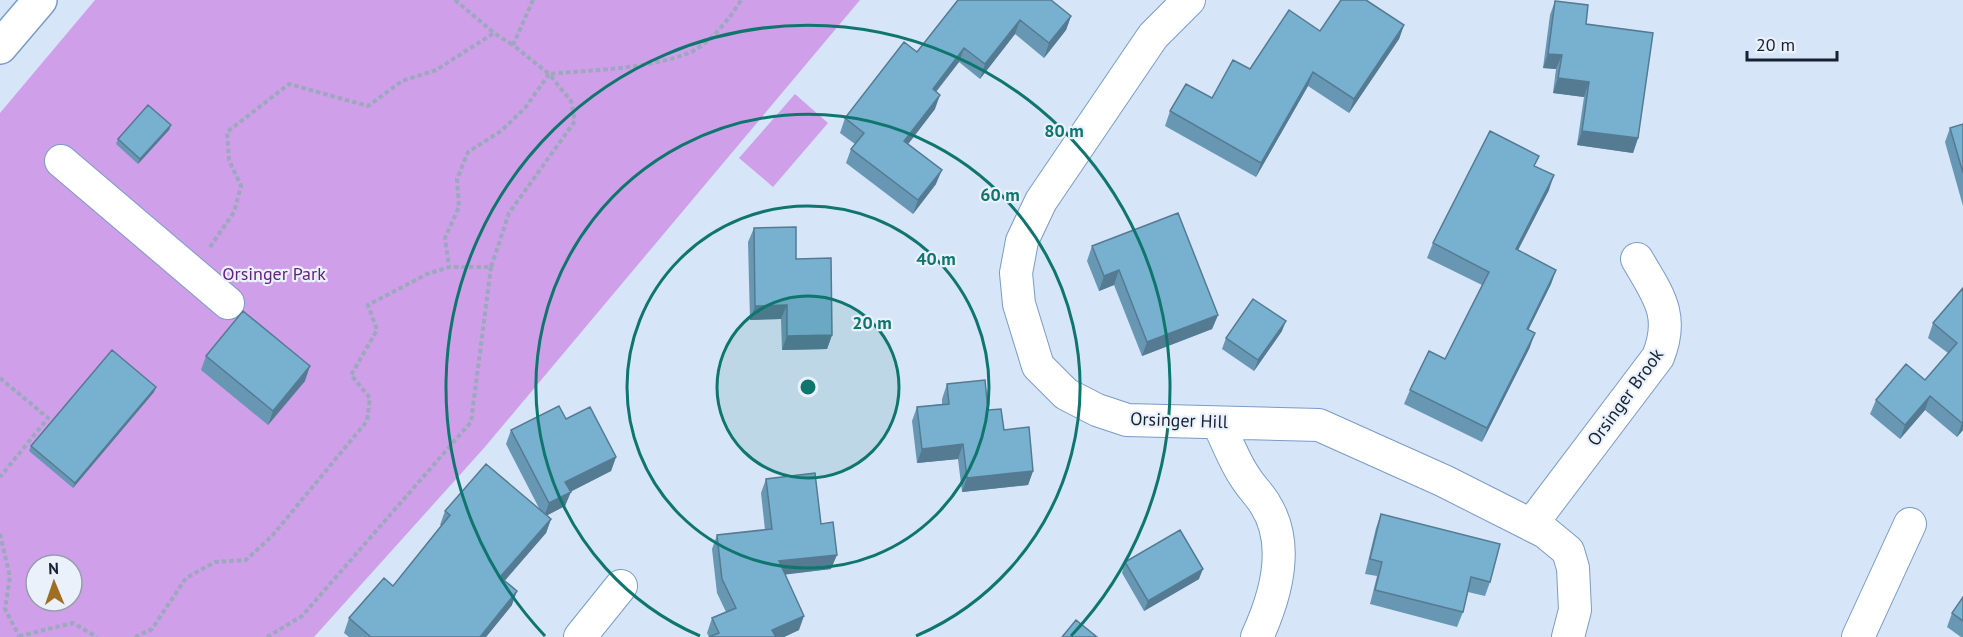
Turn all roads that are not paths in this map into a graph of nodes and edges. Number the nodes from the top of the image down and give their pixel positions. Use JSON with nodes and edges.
{"nodes":[{"id":1,"x":40,"y":0,"type":"edge"},
{"id":2,"x":1189,"y":0,"type":"edge"},
{"id":3,"x":0,"y":47,"type":"edge"},
{"id":4,"x":61,"y":161,"type":"dead end"},
{"id":5,"x":1637,"y":259,"type":"dead end"},
{"id":6,"x":228,"y":303,"type":"dead end"},
{"id":7,"x":1218,"y":423,"type":"junction"},
{"id":8,"x":1910,"y":524,"type":"dead end"},
{"id":9,"x":1531,"y":525,"type":"junction"},
{"id":10,"x":621,"y":586,"type":"dead end"},
{"id":11,"x":580,"y":637,"type":"edge"},
{"id":12,"x":1257,"y":637,"type":"edge"},
{"id":13,"x":1568,"y":637,"type":"edge"},
{"id":14,"x":1857,"y":637,"type":"edge"}],
"edges":[{"from":1,"to":3,"type":"main road"},
{"from":2,"to":7,"type":"street","name":"Orsinger Hill"},
{"from":4,"to":6,"type":"street"},
{"from":5,"to":9,"type":"street","name":"Orsinger Brook"},
{"from":7,"to":9,"type":"street","name":"Orsinger Hill"},
{"from":7,"to":12,"type":"street"},
{"from":8,"to":14,"type":"street"},
{"from":9,"to":13,"type":"street","name":"Orsinger Hill"},
{"from":10,"to":11,"type":"street"}]}
